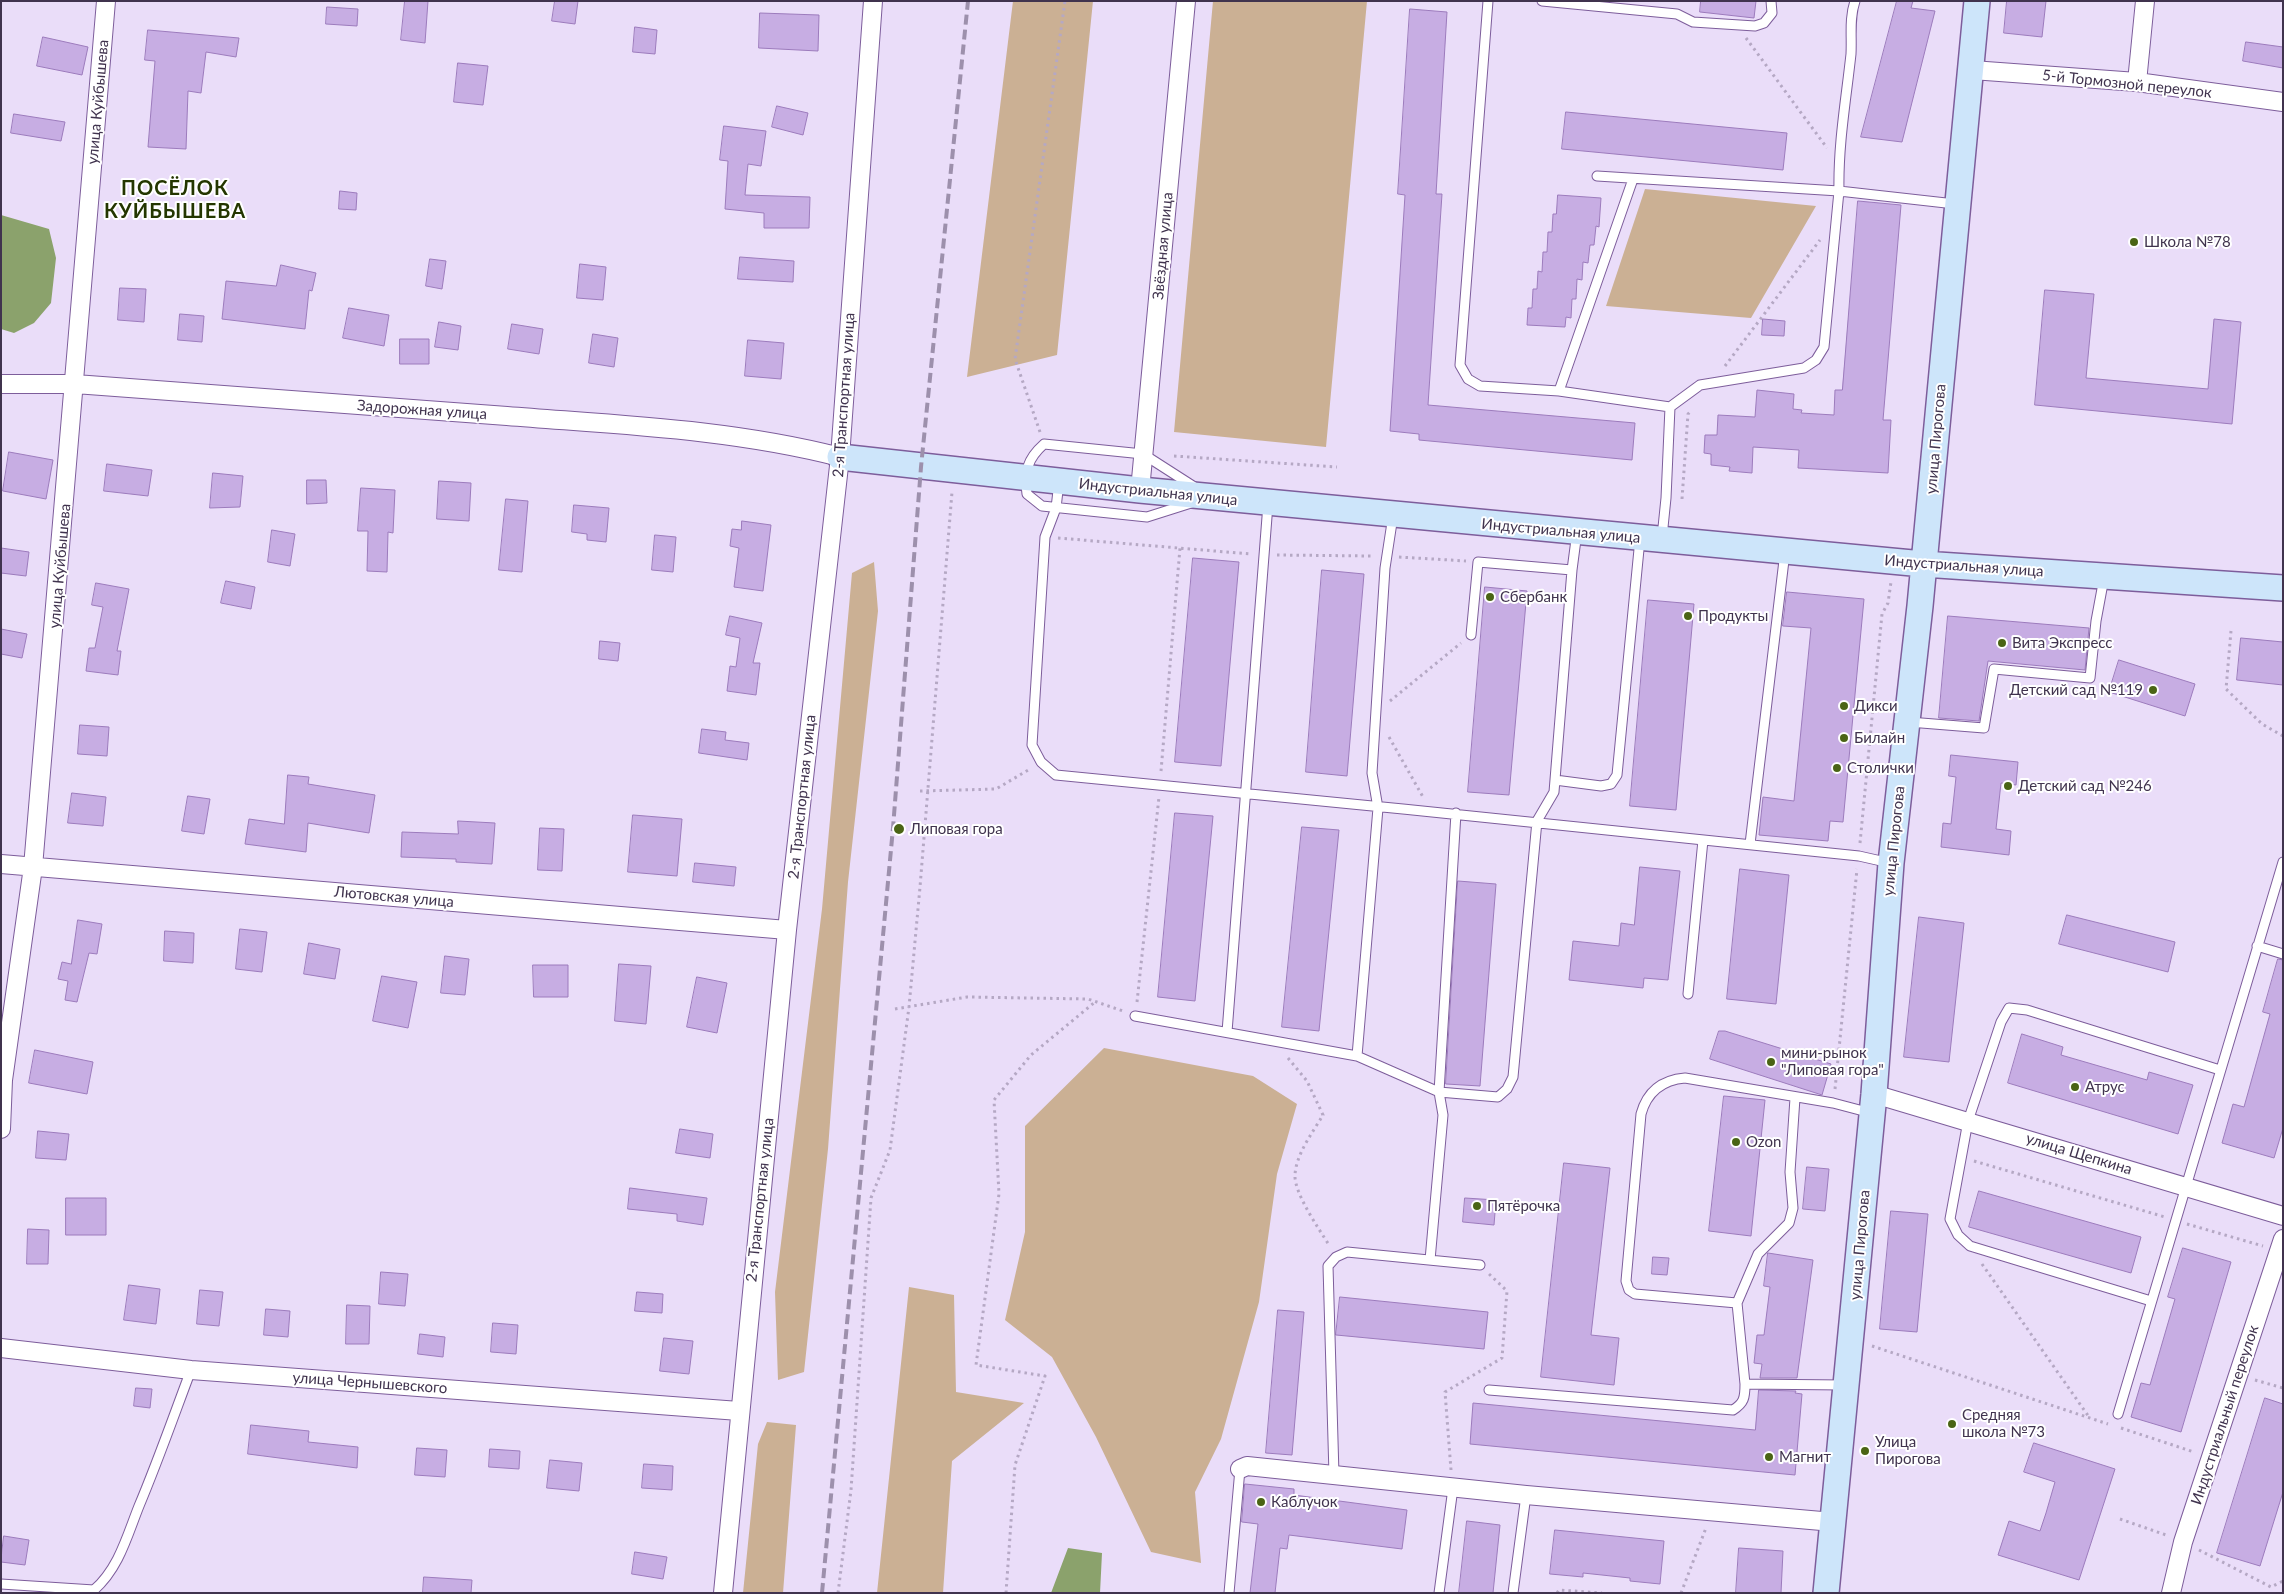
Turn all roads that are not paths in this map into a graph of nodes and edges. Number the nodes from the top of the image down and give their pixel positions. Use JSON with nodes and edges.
{"nodes":[{"id":1,"x":106,"y":1,"type":"edge"},
{"id":2,"x":873,"y":1,"type":"edge"},
{"id":3,"x":1186,"y":1,"type":"edge"},
{"id":4,"x":1488,"y":1,"type":"edge"},
{"id":5,"x":1542,"y":1,"type":"edge"},
{"id":6,"x":1771,"y":1,"type":"edge"},
{"id":7,"x":1855,"y":1,"type":"edge"},
{"id":8,"x":1977,"y":1,"type":"edge"},
{"id":9,"x":2145,"y":1,"type":"edge"},
{"id":10,"x":1972,"y":70,"type":"junction"},
{"id":11,"x":2136,"y":82,"type":"junction"},
{"id":12,"x":2283,"y":102,"type":"edge"},
{"id":13,"x":1597,"y":176,"type":"dead end"},
{"id":14,"x":1633,"y":179,"type":"junction"},
{"id":15,"x":1839,"y":192,"type":"junction"},
{"id":16,"x":1958,"y":204,"type":"junction"},
{"id":17,"x":1,"y":384,"type":"edge"},
{"id":18,"x":75,"y":384,"type":"junction"},
{"id":19,"x":1559,"y":391,"type":"junction"},
{"id":20,"x":1670,"y":407,"type":"junction"},
{"id":21,"x":1143,"y":454,"type":"junction"},
{"id":22,"x":840,"y":457,"type":"junction"},
{"id":23,"x":1025,"y":478,"type":"junction"},
{"id":24,"x":1060,"y":482,"type":"junction"},
{"id":25,"x":1140,"y":490,"type":"junction"},
{"id":26,"x":1210,"y":497,"type":"junction"},
{"id":27,"x":1268,"y":503,"type":"junction"},
{"id":28,"x":1056,"y":508,"type":"junction"},
{"id":29,"x":1393,"y":515,"type":"junction"},
{"id":30,"x":1577,"y":532,"type":"junction"},
{"id":31,"x":1651,"y":539,"type":"junction"},
{"id":32,"x":1785,"y":552,"type":"junction"},
{"id":33,"x":1923,"y":564,"type":"junction"},
{"id":34,"x":1572,"y":570,"type":"junction"},
{"id":35,"x":2104,"y":576,"type":"junction"},
{"id":36,"x":2283,"y":588,"type":"edge"},
{"id":37,"x":1471,"y":635,"type":"road end"},
{"id":38,"x":1906,"y":722,"type":"junction"},
{"id":39,"x":1555,"y":780,"type":"junction"},
{"id":40,"x":1246,"y":793,"type":"junction"},
{"id":41,"x":1378,"y":808,"type":"junction"},
{"id":42,"x":1456,"y":813,"type":"junction"},
{"id":43,"x":1538,"y":821,"type":"junction"},
{"id":44,"x":1703,"y":840,"type":"junction"},
{"id":45,"x":1750,"y":844,"type":"junction"},
{"id":46,"x":2283,"y":862,"type":"edge"},
{"id":47,"x":1890,"y":863,"type":"junction"},
{"id":48,"x":1,"y":864,"type":"edge"},
{"id":49,"x":34,"y":867,"type":"junction"},
{"id":50,"x":787,"y":930,"type":"junction"},
{"id":51,"x":2257,"y":946,"type":"junction"},
{"id":52,"x":2283,"y":954,"type":"edge"},
{"id":53,"x":1688,"y":994,"type":"dead end"},
{"id":54,"x":1136,"y":1016,"type":"road end"},
{"id":55,"x":1227,"y":1032,"type":"junction"},
{"id":56,"x":1357,"y":1056,"type":"junction"},
{"id":57,"x":2220,"y":1070,"type":"junction"},
{"id":58,"x":1438,"y":1092,"type":"junction"},
{"id":59,"x":1795,"y":1098,"type":"junction"},
{"id":60,"x":1873,"y":1103,"type":"junction"},
{"id":61,"x":1968,"y":1121,"type":"junction"},
{"id":62,"x":1,"y":1129,"type":"edge"},
{"id":63,"x":2186,"y":1186,"type":"junction"},
{"id":64,"x":2283,"y":1216,"type":"edge"},
{"id":65,"x":2281,"y":1244,"type":"edge"},
{"id":66,"x":1430,"y":1260,"type":"junction"},
{"id":67,"x":1480,"y":1265,"type":"road end"},
{"id":68,"x":2151,"y":1301,"type":"junction"},
{"id":69,"x":1737,"y":1303,"type":"junction"},
{"id":70,"x":1,"y":1348,"type":"edge"},
{"id":71,"x":191,"y":1370,"type":"junction"},
{"id":72,"x":1745,"y":1384,"type":"junction"},
{"id":73,"x":1846,"y":1385,"type":"junction"},
{"id":74,"x":1489,"y":1390,"type":"dead end"},
{"id":75,"x":739,"y":1411,"type":"junction"},
{"id":76,"x":2118,"y":1414,"type":"dead end"},
{"id":77,"x":1240,"y":1469,"type":"joint"},
{"id":78,"x":1334,"y":1475,"type":"junction"},
{"id":79,"x":1452,"y":1488,"type":"junction"},
{"id":80,"x":1526,"y":1495,"type":"junction"},
{"id":81,"x":1833,"y":1522,"type":"junction"},
{"id":82,"x":1,"y":1584,"type":"edge"},
{"id":83,"x":1827,"y":1592,"type":"edge"},
{"id":84,"x":723,"y":1593,"type":"edge"},
{"id":85,"x":1229,"y":1593,"type":"edge"},
{"id":86,"x":1440,"y":1593,"type":"edge"},
{"id":87,"x":1513,"y":1593,"type":"edge"},
{"id":88,"x":2171,"y":1593,"type":"edge"}],
"edges":[{"from":1,"to":18,"type":"street","name":"улица Куйбышева"},
{"from":2,"to":22,"type":"street","name":"2-я Транспортная улица"},
{"from":3,"to":21,"type":"street","name":"Звёздная улица"},
{"from":4,"to":19,"type":"lane"},
{"from":5,"to":6,"type":"lane"},
{"from":7,"to":15,"type":"lane"},
{"from":8,"to":10,"type":"street","name":"улица Пирогова"},
{"from":9,"to":11,"type":"street"},
{"from":10,"to":11,"type":"street","name":"5-й Тормозной переулок"},
{"from":10,"to":16,"type":"street","name":"улица Пирогова"},
{"from":11,"to":12,"type":"street","name":"5-й Тормозной переулок"},
{"from":13,"to":14,"type":"lane"},
{"from":14,"to":15,"type":"lane"},
{"from":14,"to":19,"type":"lane"},
{"from":15,"to":16,"type":"lane"},
{"from":15,"to":20,"type":"lane"},
{"from":16,"to":33,"type":"street","name":"улица Пирогова"},
{"from":17,"to":18,"type":"street","name":"Задорожная улица"},
{"from":18,"to":22,"type":"street","name":"Задорожная улица"},
{"from":18,"to":49,"type":"street","name":"улица Куйбышева"},
{"from":19,"to":20,"type":"lane"},
{"from":20,"to":31,"type":"lane"},
{"from":21,"to":23,"type":"lane"},
{"from":21,"to":25,"type":"street","name":"Звёздная улица"},
{"from":21,"to":26,"type":"lane"},
{"from":22,"to":23,"type":"street","name":"Индустриальная улица"},
{"from":22,"to":50,"type":"street","name":"2-я Транспортная улица"},
{"from":23,"to":24,"type":"street","name":"Индустриальная улица"},
{"from":23,"to":28,"type":"lane"},
{"from":24,"to":25,"type":"street","name":"Индустриальная улица"},
{"from":24,"to":28,"type":"lane"},
{"from":25,"to":26,"type":"street","name":"Индустриальная улица"},
{"from":26,"to":27,"type":"street","name":"Индустриальная улица"},
{"from":26,"to":28,"type":"lane"},
{"from":27,"to":29,"type":"street","name":"Индустриальная улица"},
{"from":27,"to":40,"type":"lane"},
{"from":28,"to":40,"type":"lane"},
{"from":29,"to":30,"type":"street","name":"Индустриальная улица"},
{"from":29,"to":41,"type":"lane"},
{"from":30,"to":31,"type":"street","name":"Индустриальная улица"},
{"from":30,"to":34,"type":"lane"},
{"from":31,"to":32,"type":"street","name":"Индустриальная улица"},
{"from":31,"to":39,"type":"lane"},
{"from":32,"to":33,"type":"street","name":"Индустриальная улица"},
{"from":32,"to":45,"type":"lane"},
{"from":33,"to":35,"type":"street","name":"Индустриальная улица"},
{"from":33,"to":38,"type":"street","name":"улица Пирогова"},
{"from":34,"to":37,"type":"lane"},
{"from":34,"to":39,"type":"lane"},
{"from":35,"to":36,"type":"street","name":"Индустриальная улица"},
{"from":35,"to":38,"type":"lane"},
{"from":38,"to":47,"type":"street","name":"улица Пирогова"},
{"from":39,"to":43,"type":"lane"},
{"from":40,"to":41,"type":"lane"},
{"from":40,"to":55,"type":"lane"},
{"from":41,"to":42,"type":"lane"},
{"from":41,"to":56,"type":"lane"},
{"from":42,"to":43,"type":"lane"},
{"from":42,"to":58,"type":"lane"},
{"from":43,"to":44,"type":"lane"},
{"from":43,"to":58,"type":"lane"},
{"from":44,"to":45,"type":"lane"},
{"from":44,"to":53,"type":"lane"},
{"from":45,"to":47,"type":"lane"},
{"from":46,"to":51,"type":"lane"},
{"from":47,"to":60,"type":"street","name":"улица Пирогова"},
{"from":48,"to":49,"type":"street","name":"Лютовская улица"},
{"from":49,"to":50,"type":"street","name":"Лютовская улица"},
{"from":49,"to":62,"type":"street","name":"улица Куйбышева"},
{"from":50,"to":75,"type":"street","name":"2-я Транспортная улица"},
{"from":51,"to":52,"type":"lane"},
{"from":51,"to":57,"type":"lane"},
{"from":54,"to":55,"type":"lane"},
{"from":55,"to":56,"type":"lane"},
{"from":56,"to":58,"type":"lane"},
{"from":57,"to":61,"type":"lane"},
{"from":57,"to":63,"type":"lane"},
{"from":58,"to":66,"type":"lane"},
{"from":59,"to":60,"type":"lane"},
{"from":59,"to":69,"type":"lane"},
{"from":59,"to":69,"type":"lane"},
{"from":60,"to":61,"type":"street","name":"улица Щепкина"},
{"from":60,"to":73,"type":"street","name":"улица Пирогова"},
{"from":61,"to":63,"type":"street","name":"улица Щепкина"},
{"from":61,"to":68,"type":"lane"},
{"from":63,"to":64,"type":"street","name":"улица Щепкина"},
{"from":63,"to":68,"type":"lane"},
{"from":65,"to":88,"type":"street","name":"Индустриальный переулок"},
{"from":66,"to":67,"type":"lane"},
{"from":66,"to":78,"type":"lane"},
{"from":68,"to":76,"type":"lane"},
{"from":69,"to":72,"type":"lane"},
{"from":70,"to":71,"type":"street","name":"улица Чернышевского"},
{"from":71,"to":75,"type":"street","name":"улица Чернышевского"},
{"from":71,"to":82,"type":"lane"},
{"from":72,"to":73,"type":"lane"},
{"from":72,"to":74,"type":"lane"},
{"from":73,"to":81,"type":"street","name":"улица Пирогова"},
{"from":75,"to":84,"type":"street","name":"2-я Транспортная улица"},
{"from":77,"to":78,"type":"street"},
{"from":77,"to":85,"type":"lane"},
{"from":78,"to":79,"type":"street"},
{"from":79,"to":80,"type":"street"},
{"from":79,"to":86,"type":"lane"},
{"from":80,"to":81,"type":"street"},
{"from":80,"to":87,"type":"lane"},
{"from":81,"to":83,"type":"street","name":"улица Пирогова"}]}
